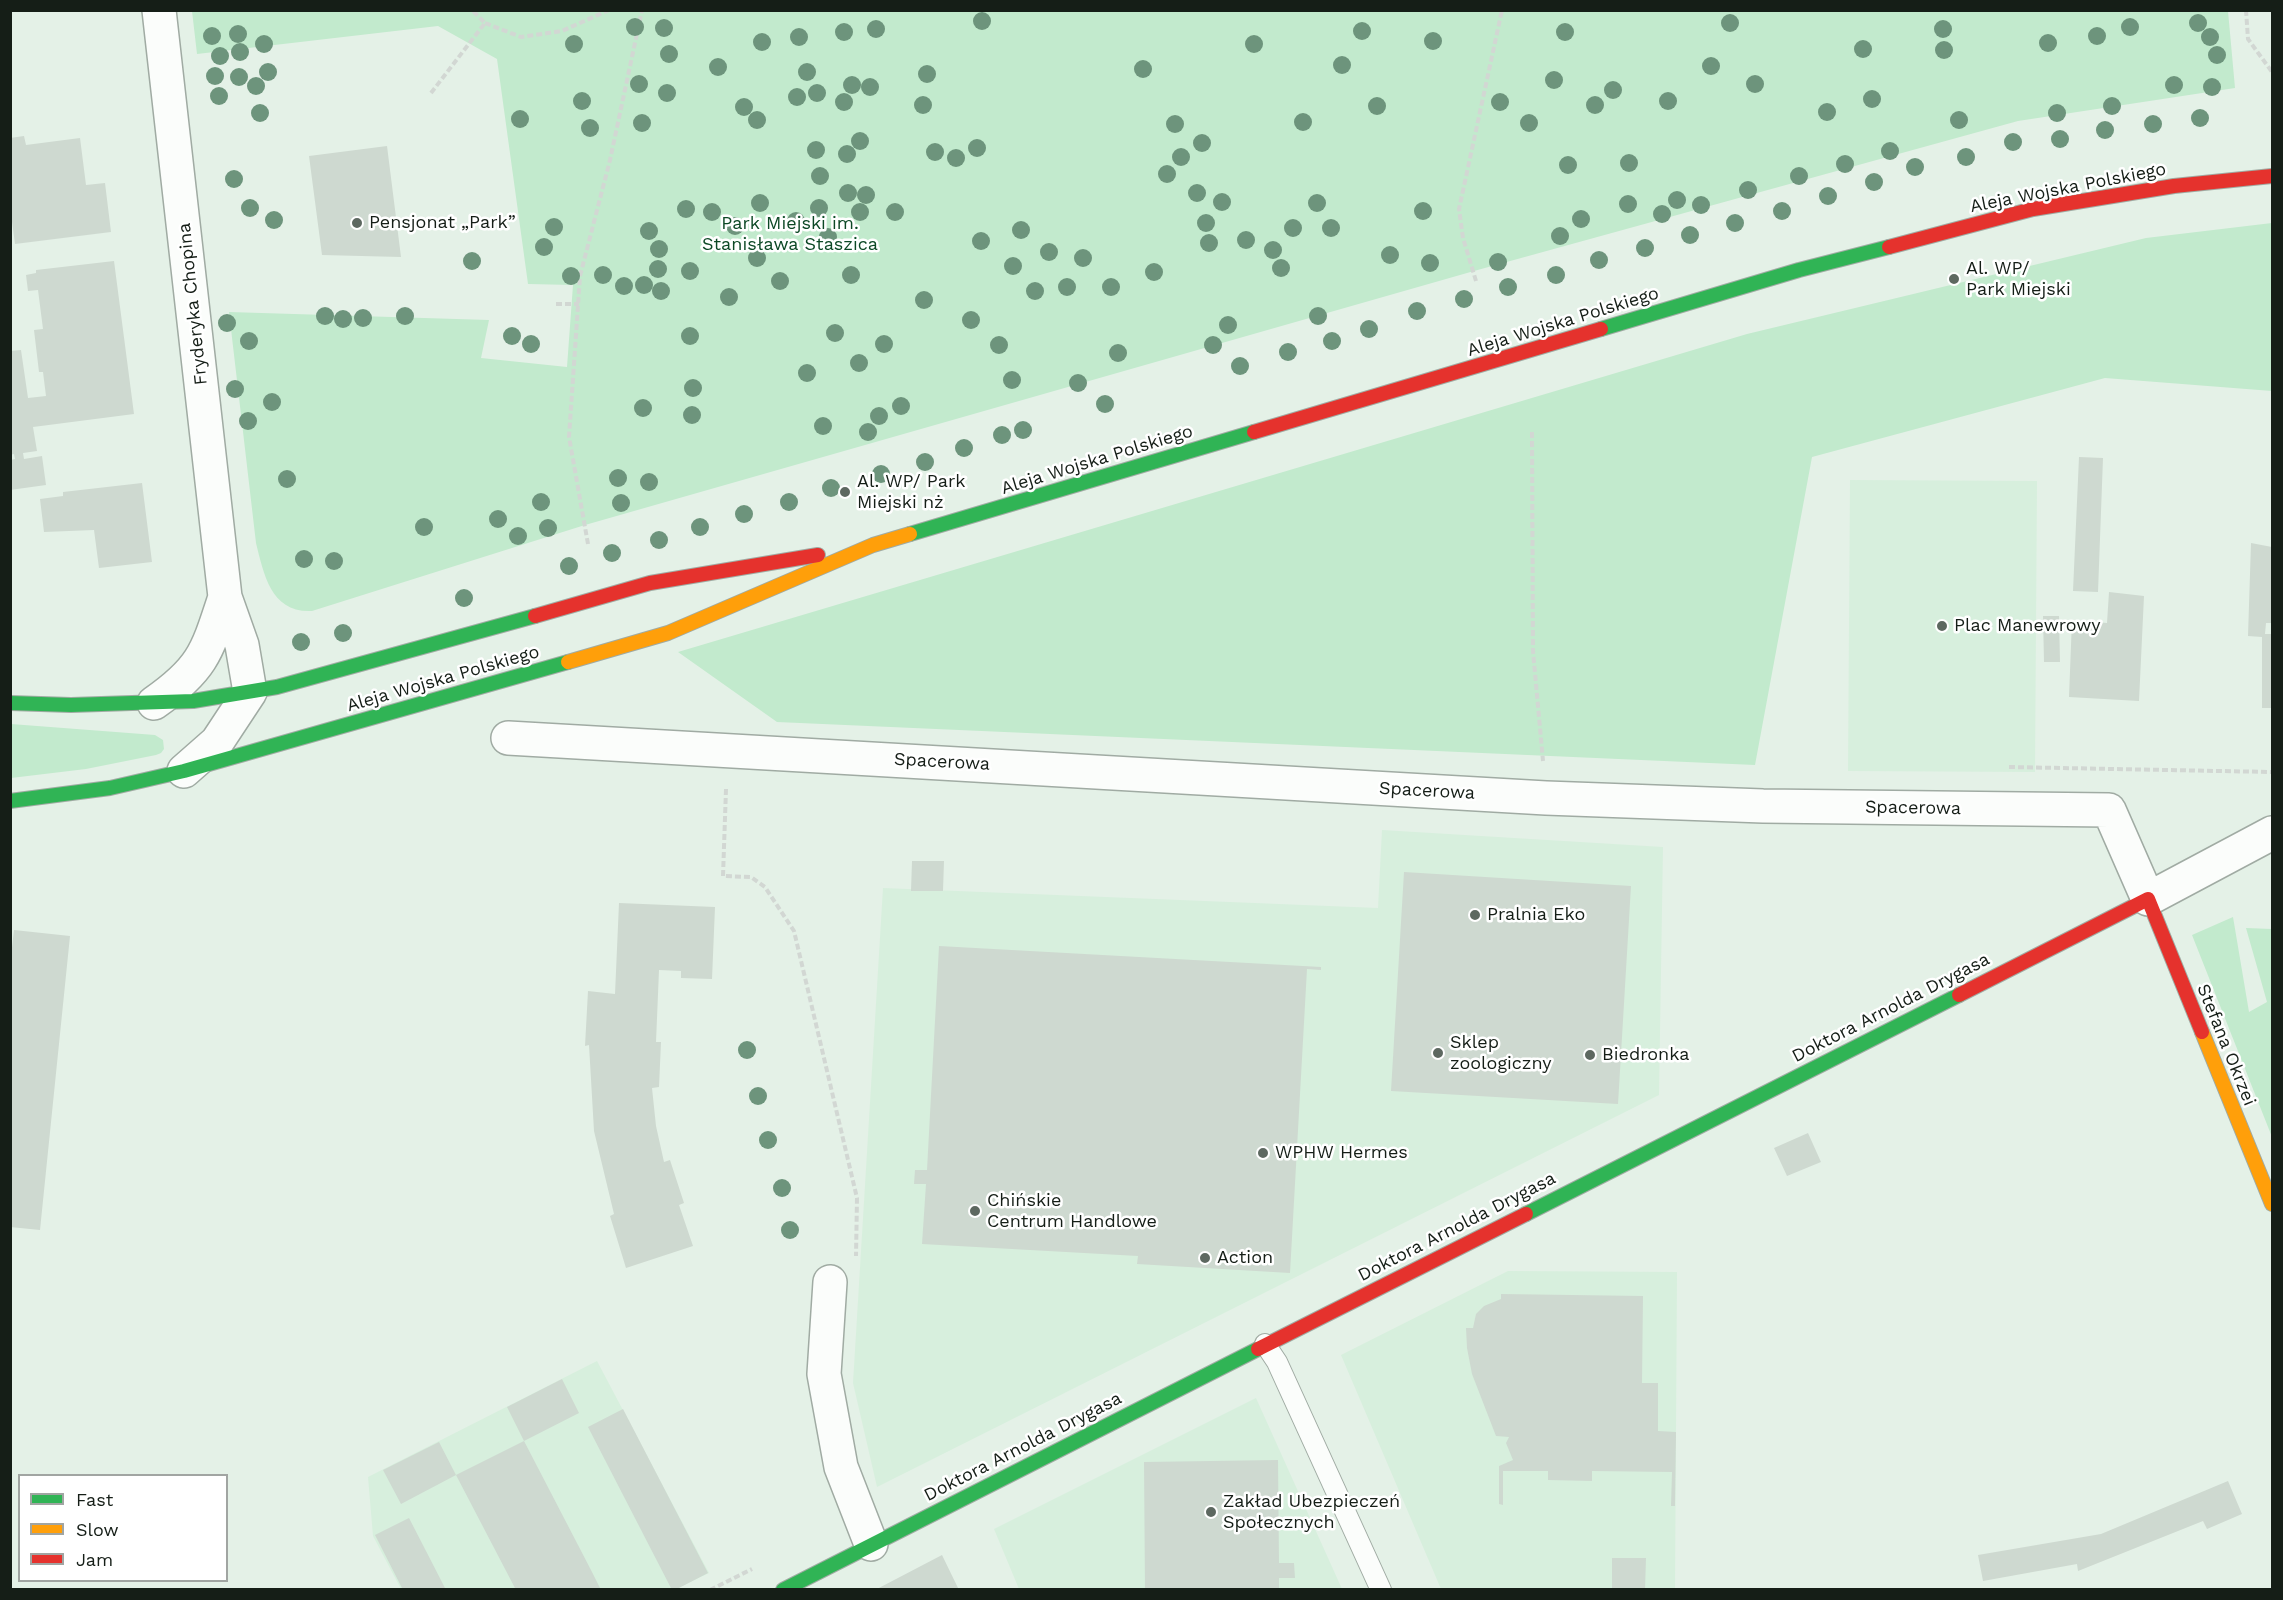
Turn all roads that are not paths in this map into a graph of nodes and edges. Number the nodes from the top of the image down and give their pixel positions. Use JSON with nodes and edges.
{"nodes":[{"id":1,"x":159,"y":10,"type":"edge"},
{"id":2,"x":2272,"y":176,"type":"edge"},
{"id":3,"x":873,"y":545,"type":"junction"},
{"id":4,"x":225,"y":597,"type":"junction"},
{"id":5,"x":250,"y":692,"type":"junction"},
{"id":6,"x":10,"y":703,"type":"edge"},
{"id":7,"x":154,"y":703,"type":"junction"},
{"id":8,"x":508,"y":738,"type":"dead end"},
{"id":9,"x":184,"y":771,"type":"junction"},
{"id":10,"x":10,"y":801,"type":"edge"},
{"id":11,"x":2272,"y":834,"type":"edge"},
{"id":12,"x":2148,"y":899,"type":"junction"},
{"id":13,"x":2272,"y":1204,"type":"edge"},
{"id":14,"x":830,"y":1282,"type":"dead end"},
{"id":15,"x":1265,"y":1344,"type":"junction"},
{"id":16,"x":872,"y":1544,"type":"junction"},
{"id":17,"x":783,"y":1590,"type":"edge"},
{"id":18,"x":1381,"y":1590,"type":"edge"}],
"edges":[{"from":1,"to":4,"type":"street","name":"Fryderyka Chopina"},
{"from":2,"to":3,"type":"main road","name":"Aleja Wojska Polskiego"},
{"from":3,"to":5,"type":"main road","name":"Aleja Wojska Polskiego"},
{"from":3,"to":9,"type":"main road","name":"Aleja Wojska Polskiego"},
{"from":4,"to":5,"type":"street","name":"Fryderyka Chopina"},
{"from":4,"to":7,"type":"street","name":"Fryderyka Chopina"},
{"from":5,"to":7,"type":"main road","name":"Aleja Wojska Polskiego"},
{"from":5,"to":9,"type":"street"},
{"from":6,"to":7,"type":"main road","name":"Aleja Wojska Polskiego"},
{"from":8,"to":12,"type":"street","name":"Spacerowa"},
{"from":9,"to":10,"type":"main road","name":"Aleja Wojska Polskiego"},
{"from":11,"to":12,"type":"street"},
{"from":12,"to":13,"type":"main road","name":"Stefana Okrzei"},
{"from":12,"to":15,"type":"main road","name":"Doktora Arnolda Drygasa"},
{"from":14,"to":16,"type":"street"},
{"from":15,"to":16,"type":"main road","name":"Doktora Arnolda Drygasa"},
{"from":15,"to":18,"type":"lane"},
{"from":16,"to":17,"type":"main road","name":"Doktora Arnolda Drygasa"}]}
